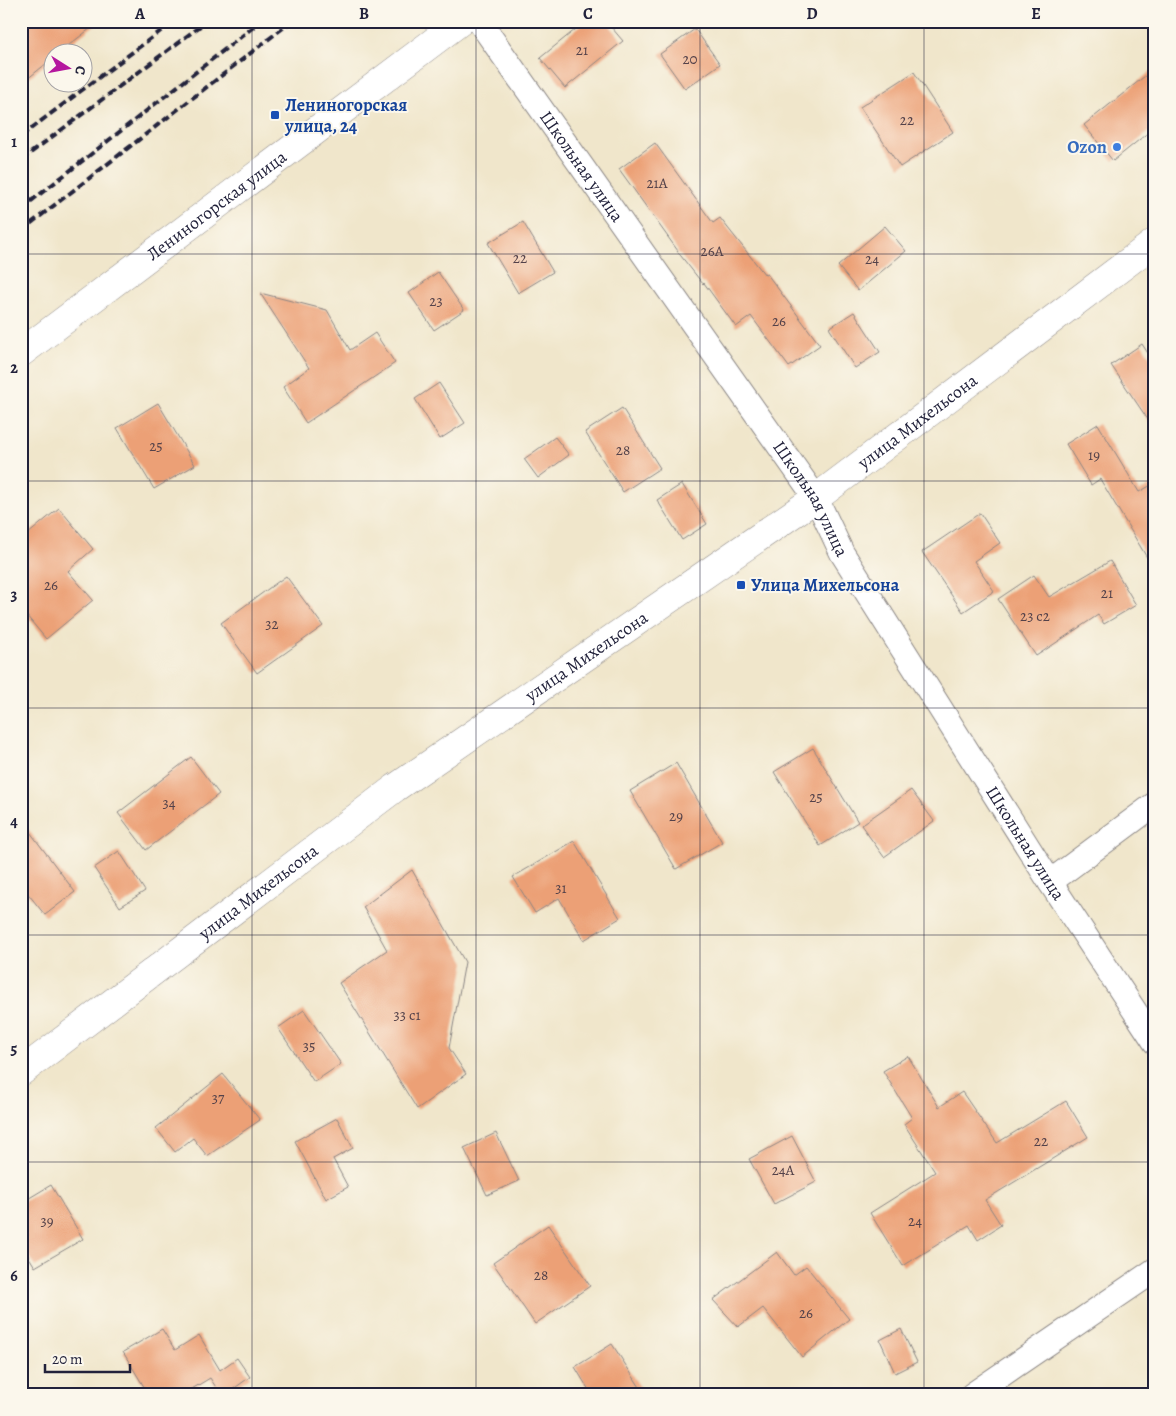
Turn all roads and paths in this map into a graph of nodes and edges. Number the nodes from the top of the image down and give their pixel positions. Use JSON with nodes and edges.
{"nodes":[{"id":1,"x":461,"y":21,"type":"edge"},
{"id":2,"x":479,"y":21,"type":"edge"},
{"id":3,"x":1155,"y":242,"type":"edge"},
{"id":4,"x":21,"y":353,"type":"edge"},
{"id":5,"x":816,"y":498,"type":"junction"},
{"id":6,"x":1155,"y":804,"type":"edge"},
{"id":7,"x":1050,"y":882,"type":"junction"},
{"id":8,"x":1155,"y":1042,"type":"edge"},
{"id":9,"x":21,"y":1072,"type":"edge"},
{"id":10,"x":1155,"y":1270,"type":"edge"},
{"id":11,"x":972,"y":1395,"type":"edge"}],
"edges":[{"from":1,"to":4,"type":"street","name":"Лениногорская улица"},
{"from":2,"to":5,"type":"street","name":"Школьная улица"},
{"from":3,"to":5,"type":"street","name":"улица Михельсона"},
{"from":5,"to":7,"type":"street","name":"Школьная улица"},
{"from":5,"to":9,"type":"street","name":"улица Михельсона"},
{"from":6,"to":7,"type":"street"},
{"from":7,"to":8,"type":"street","name":"Школьная улица"},
{"from":10,"to":11,"type":"street"}]}
